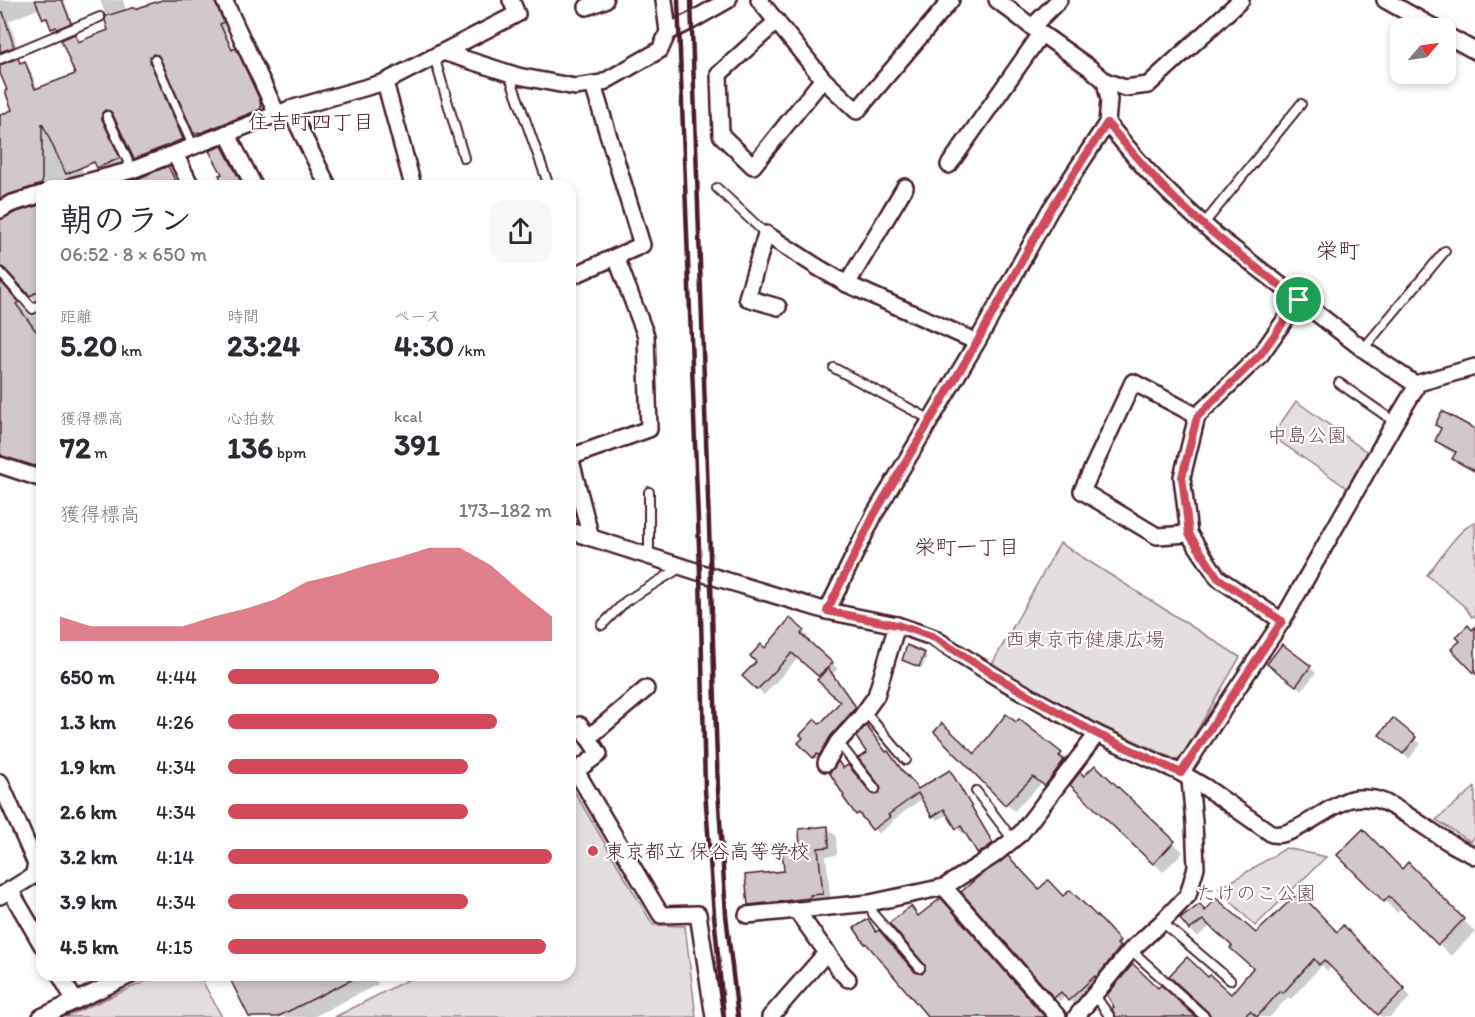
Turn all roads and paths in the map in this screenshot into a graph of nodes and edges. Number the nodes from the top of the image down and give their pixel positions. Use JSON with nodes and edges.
{"nodes":[{"id":1,"x":224,"y":0,"type":"edge"},
{"id":2,"x":511,"y":0,"type":"edge"},
{"id":3,"x":605,"y":0,"type":"edge"},
{"id":4,"x":664,"y":0,"type":"edge"},
{"id":5,"x":728,"y":0,"type":"edge"},
{"id":6,"x":759,"y":0,"type":"edge"},
{"id":7,"x":951,"y":0,"type":"edge"},
{"id":8,"x":997,"y":0,"type":"edge"},
{"id":9,"x":1059,"y":0,"type":"edge"},
{"id":10,"x":1241,"y":0,"type":"edge"},
{"id":11,"x":1385,"y":0,"type":"edge"},
{"id":12,"x":587,"y":7,"type":"dead end"},
{"id":13,"x":100,"y":17,"type":"dead end"},
{"id":14,"x":1417,"y":18,"type":"edge"},
{"id":15,"x":777,"y":21,"type":"junction"},
{"id":16,"x":1036,"y":30,"type":"junction"},
{"id":17,"x":668,"y":32,"type":"junction"},
{"id":18,"x":1456,"y":40,"type":"edge"},
{"id":19,"x":1475,"y":51,"type":"edge"},
{"id":20,"x":439,"y":54,"type":"junction"},
{"id":21,"x":0,"y":59,"type":"edge"},
{"id":22,"x":155,"y":60,"type":"dead end"},
{"id":23,"x":508,"y":73,"type":"junction"},
{"id":24,"x":823,"y":79,"type":"junction"},
{"id":25,"x":1105,"y":81,"type":"junction"},
{"id":26,"x":385,"y":82,"type":"junction"},
{"id":27,"x":593,"y":85,"type":"junction"},
{"id":28,"x":1300,"y":104,"type":"dead end"},
{"id":29,"x":284,"y":112,"type":"junction"},
{"id":30,"x":107,"y":116,"type":"dead end"},
{"id":31,"x":1107,"y":123,"type":"junction"},
{"id":32,"x":227,"y":133,"type":"junction"},
{"id":33,"x":192,"y":146,"type":"junction"},
{"id":34,"x":175,"y":154,"type":"junction"},
{"id":35,"x":464,"y":158,"type":"dead end"},
{"id":36,"x":949,"y":165,"type":"dead end"},
{"id":37,"x":132,"y":170,"type":"junction"},
{"id":38,"x":94,"y":180,"type":"edge"},
{"id":39,"x":188,"y":180,"type":"edge"},
{"id":40,"x":251,"y":180,"type":"edge"},
{"id":41,"x":324,"y":180,"type":"edge"},
{"id":42,"x":411,"y":180,"type":"edge"},
{"id":43,"x":547,"y":180,"type":"edge"},
{"id":44,"x":905,"y":187,"type":"dead end"},
{"id":45,"x":717,"y":188,"type":"dead end"},
{"id":46,"x":36,"y":196,"type":"edge"},
{"id":47,"x":0,"y":210,"type":"edge"},
{"id":48,"x":1203,"y":225,"type":"junction"},
{"id":49,"x":766,"y":234,"type":"junction"},
{"id":50,"x":1445,"y":251,"type":"dead end"},
{"id":51,"x":616,"y":257,"type":"junction"},
{"id":52,"x":0,"y":272,"type":"edge"},
{"id":53,"x":576,"y":274,"type":"edge"},
{"id":54,"x":847,"y":284,"type":"junction"},
{"id":55,"x":1299,"y":300,"type":"junction"},
{"id":56,"x":36,"y":307,"type":"edge"},
{"id":57,"x":778,"y":307,"type":"dead end"},
{"id":58,"x":977,"y":342,"type":"junction"},
{"id":59,"x":1363,"y":348,"type":"junction"},
{"id":60,"x":1475,"y":367,"type":"edge"},
{"id":61,"x":834,"y":368,"type":"dead end"},
{"id":62,"x":1339,"y":383,"type":"dead end"},
{"id":63,"x":1415,"y":384,"type":"junction"},
{"id":64,"x":1197,"y":417,"type":"junction"},
{"id":65,"x":931,"y":420,"type":"junction"},
{"id":66,"x":1395,"y":422,"type":"junction"},
{"id":67,"x":576,"y":455,"type":"edge"},
{"id":68,"x":0,"y":465,"type":"edge"},
{"id":69,"x":36,"y":477,"type":"edge"},
{"id":70,"x":576,"y":480,"type":"edge"},
{"id":71,"x":649,"y":492,"type":"dead end"},
{"id":72,"x":576,"y":533,"type":"edge"},
{"id":73,"x":1189,"y":534,"type":"junction"},
{"id":74,"x":591,"y":538,"type":"junction"},
{"id":75,"x":649,"y":556,"type":"junction"},
{"id":76,"x":681,"y":567,"type":"junction"},
{"id":77,"x":827,"y":611,"type":"junction"},
{"id":78,"x":1282,"y":621,"type":"junction"},
{"id":79,"x":602,"y":624,"type":"dead end"},
{"id":80,"x":897,"y":625,"type":"junction"},
{"id":81,"x":646,"y":689,"type":"dead end"},
{"id":82,"x":865,"y":712,"type":"junction"},
{"id":83,"x":1097,"y":734,"type":"junction"},
{"id":84,"x":838,"y":742,"type":"junction"},
{"id":85,"x":906,"y":760,"type":"dead end"},
{"id":86,"x":826,"y":763,"type":"dead end"},
{"id":87,"x":576,"y":771,"type":"edge"},
{"id":88,"x":1186,"y":776,"type":"junction"},
{"id":89,"x":576,"y":778,"type":"edge"},
{"id":90,"x":0,"y":782,"type":"edge"},
{"id":91,"x":874,"y":789,"type":"dead end"},
{"id":92,"x":976,"y":791,"type":"dead end"},
{"id":93,"x":1013,"y":840,"type":"junction"},
{"id":94,"x":1475,"y":856,"type":"edge"},
{"id":95,"x":944,"y":887,"type":"junction"},
{"id":96,"x":5,"y":893,"type":"edge"},
{"id":97,"x":870,"y":903,"type":"junction"},
{"id":98,"x":796,"y":910,"type":"junction"},
{"id":99,"x":747,"y":915,"type":"dead end"},
{"id":100,"x":1162,"y":922,"type":"junction"},
{"id":101,"x":36,"y":937,"type":"edge"},
{"id":102,"x":1131,"y":950,"type":"junction"},
{"id":103,"x":827,"y":952,"type":"junction"},
{"id":104,"x":920,"y":968,"type":"dead end"},
{"id":105,"x":848,"y":979,"type":"dead end"},
{"id":106,"x":1230,"y":980,"type":"dead end"},
{"id":107,"x":63,"y":981,"type":"edge"},
{"id":108,"x":118,"y":981,"type":"edge"},
{"id":109,"x":1094,"y":994,"type":"junction"},
{"id":110,"x":75,"y":1001,"type":"junction"},
{"id":111,"x":41,"y":1017,"type":"edge"},
{"id":112,"x":714,"y":1017,"type":"edge"},
{"id":113,"x":770,"y":1017,"type":"edge"},
{"id":114,"x":1059,"y":1017,"type":"edge"},
{"id":115,"x":1076,"y":1017,"type":"edge"},
{"id":116,"x":1110,"y":1017,"type":"edge"},
{"id":117,"x":1205,"y":1017,"type":"edge"}],
"edges":[{"from":1,"to":29,"type":"street"},
{"from":2,"to":20,"type":"street"},
{"from":3,"to":12,"type":"street"},
{"from":4,"to":17,"type":"street"},
{"from":5,"to":17,"type":"street"},
{"from":6,"to":15,"type":"street"},
{"from":7,"to":24,"type":"street"},
{"from":8,"to":16,"type":"street"},
{"from":9,"to":16,"type":"street"},
{"from":10,"to":25,"type":"street"},
{"from":11,"to":14,"type":"street"},
{"from":13,"to":21,"type":"lane"},
{"from":15,"to":24,"type":"street"},
{"from":15,"to":24,"type":"street"},
{"from":16,"to":25,"type":"street"},
{"from":16,"to":36,"type":"street"},
{"from":17,"to":27,"type":"street"},
{"from":18,"to":19,"type":"street"},
{"from":20,"to":23,"type":"street"},
{"from":20,"to":26,"type":"street"},
{"from":20,"to":35,"type":"lane"},
{"from":22,"to":33,"type":"lane"},
{"from":23,"to":27,"type":"street"},
{"from":23,"to":43,"type":"lane"},
{"from":25,"to":31,"type":"street"},
{"from":26,"to":29,"type":"street"},
{"from":26,"to":42,"type":"street"},
{"from":27,"to":51,"type":"street"},
{"from":28,"to":48,"type":"lane"},
{"from":29,"to":32,"type":"street"},
{"from":29,"to":41,"type":"street"},
{"from":30,"to":37,"type":"lane"},
{"from":31,"to":48,"type":"street"},
{"from":31,"to":58,"type":"street"},
{"from":32,"to":33,"type":"street"},
{"from":32,"to":40,"type":"street"},
{"from":33,"to":34,"type":"street"},
{"from":34,"to":37,"type":"street"},
{"from":34,"to":39,"type":"street"},
{"from":37,"to":38,"type":"street"},
{"from":44,"to":54,"type":"street"},
{"from":45,"to":49,"type":"lane"},
{"from":46,"to":47,"type":"street"},
{"from":48,"to":55,"type":"street"},
{"from":49,"to":54,"type":"street"},
{"from":49,"to":57,"type":"street"},
{"from":50,"to":59,"type":"lane"},
{"from":51,"to":53,"type":"street"},
{"from":51,"to":67,"type":"street"},
{"from":52,"to":56,"type":"lane"},
{"from":54,"to":58,"type":"street"},
{"from":55,"to":59,"type":"street"},
{"from":55,"to":64,"type":"street"},
{"from":58,"to":65,"type":"street"},
{"from":59,"to":63,"type":"street"},
{"from":60,"to":63,"type":"street"},
{"from":61,"to":65,"type":"lane"},
{"from":62,"to":66,"type":"lane"},
{"from":63,"to":66,"type":"street"},
{"from":64,"to":73,"type":"street"},
{"from":64,"to":73,"type":"street"},
{"from":65,"to":77,"type":"street"},
{"from":66,"to":78,"type":"street"},
{"from":68,"to":69,"type":"street"},
{"from":70,"to":74,"type":"street"},
{"from":71,"to":75,"type":"lane"},
{"from":72,"to":74,"type":"street"},
{"from":73,"to":78,"type":"street"},
{"from":74,"to":75,"type":"street"},
{"from":75,"to":76,"type":"street"},
{"from":76,"to":77,"type":"street"},
{"from":76,"to":79,"type":"lane"},
{"from":77,"to":80,"type":"street"},
{"from":78,"to":88,"type":"street"},
{"from":80,"to":82,"type":"street"},
{"from":80,"to":83,"type":"street"},
{"from":81,"to":87,"type":"street"},
{"from":82,"to":84,"type":"street"},
{"from":82,"to":85,"type":"lane"},
{"from":83,"to":88,"type":"street"},
{"from":83,"to":93,"type":"street"},
{"from":84,"to":86,"type":"street"},
{"from":84,"to":91,"type":"lane"},
{"from":88,"to":94,"type":"street"},
{"from":88,"to":100,"type":"street"},
{"from":89,"to":112,"type":"street"},
{"from":90,"to":96,"type":"street"},
{"from":92,"to":93,"type":"lane"},
{"from":93,"to":95,"type":"street"},
{"from":95,"to":97,"type":"street"},
{"from":95,"to":114,"type":"street"},
{"from":96,"to":101,"type":"street"},
{"from":97,"to":98,"type":"street"},
{"from":97,"to":104,"type":"lane"},
{"from":98,"to":99,"type":"street"},
{"from":98,"to":103,"type":"street"},
{"from":100,"to":102,"type":"street"},
{"from":100,"to":106,"type":"lane"},
{"from":102,"to":109,"type":"street"},
{"from":102,"to":117,"type":"lane"},
{"from":103,"to":105,"type":"street"},
{"from":103,"to":113,"type":"street"},
{"from":107,"to":110,"type":"street"},
{"from":108,"to":110,"type":"street"},
{"from":109,"to":115,"type":"street"},
{"from":109,"to":116,"type":"lane"},
{"from":110,"to":111,"type":"street"}]}
